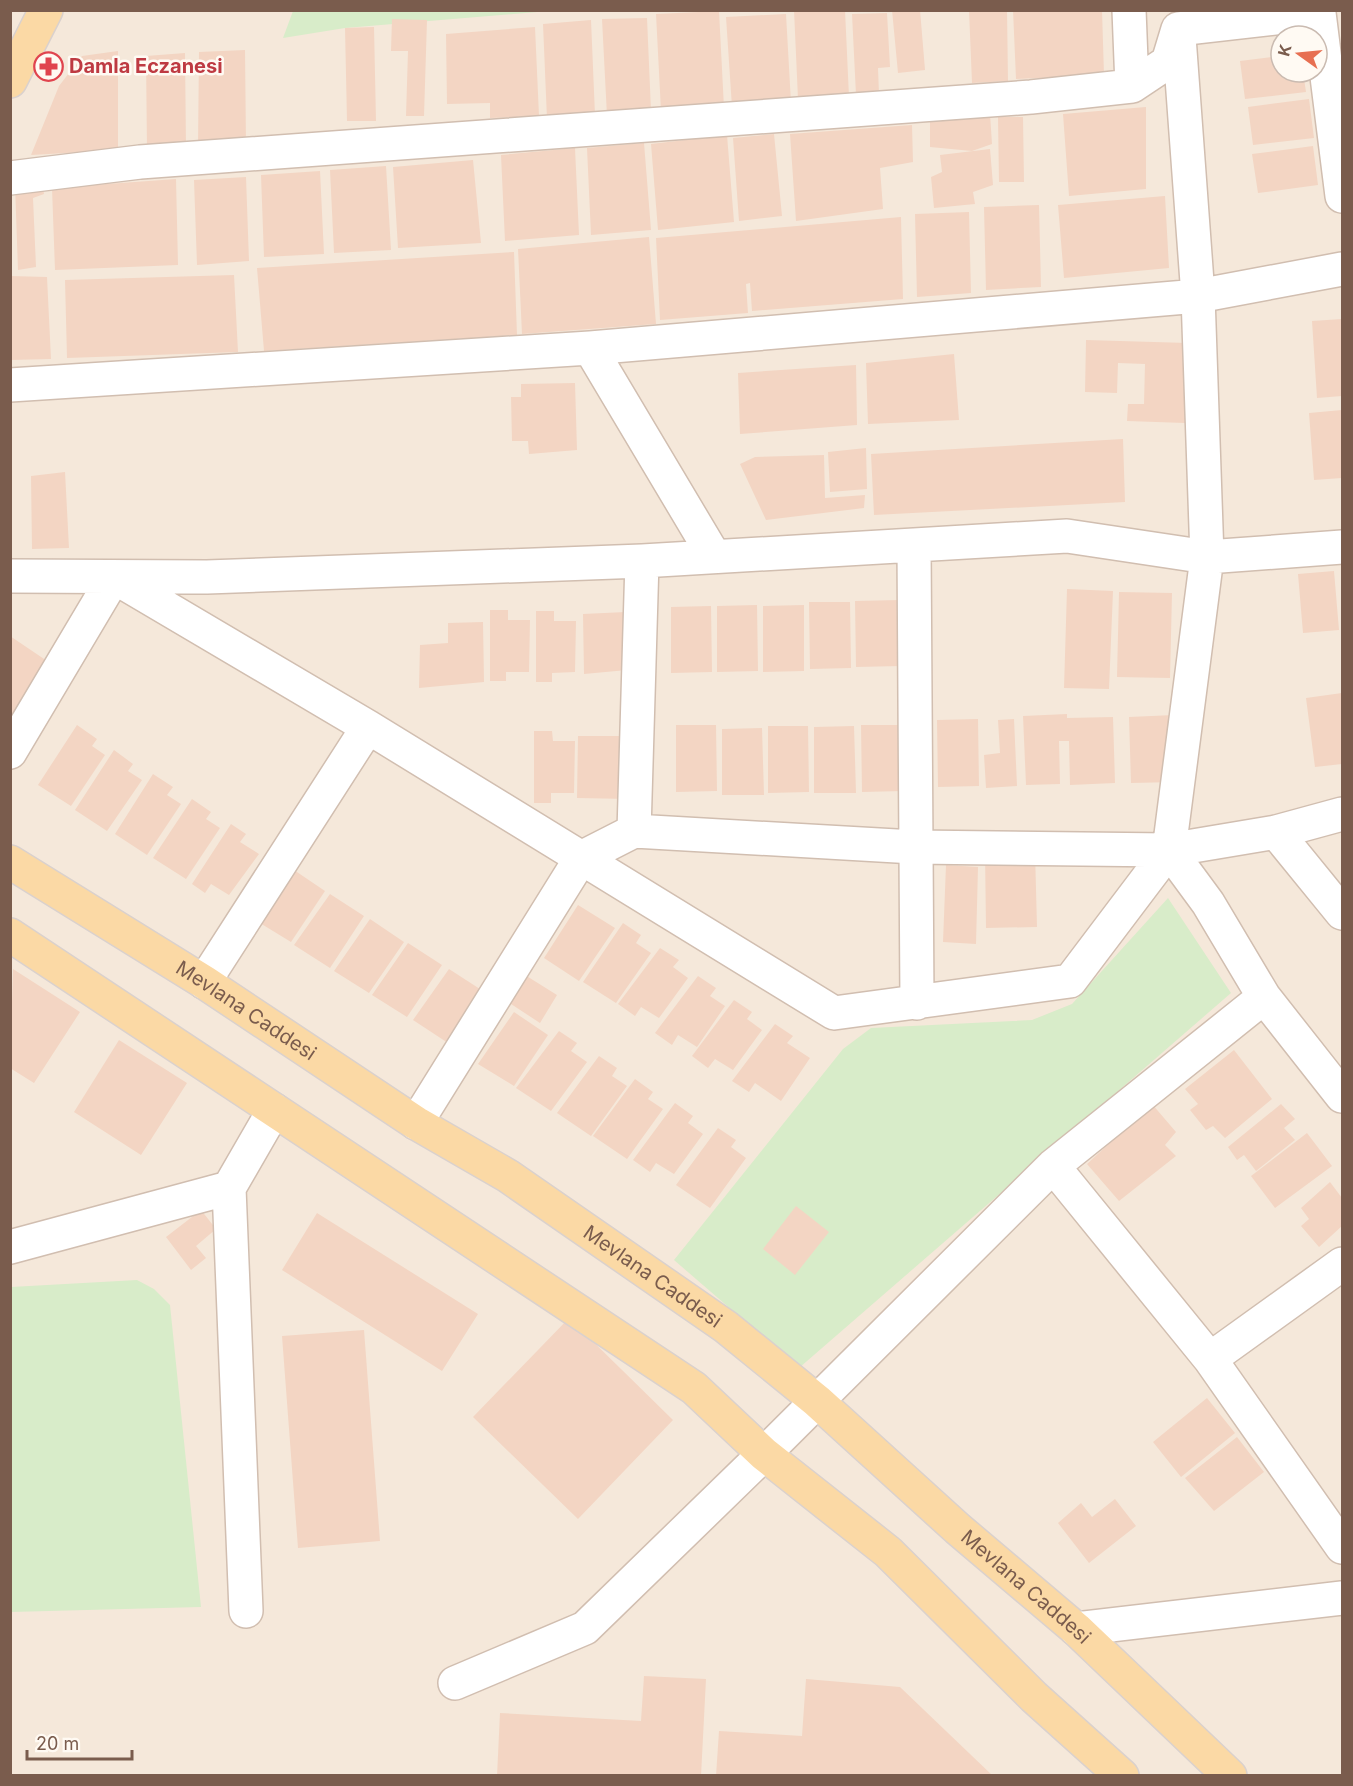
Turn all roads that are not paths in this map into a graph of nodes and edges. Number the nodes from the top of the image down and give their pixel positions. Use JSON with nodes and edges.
{"nodes":[{"id":1,"x":46,"y":10,"type":"edge"},
{"id":2,"x":1129,"y":10,"type":"edge"},
{"id":3,"x":1319,"y":12,"type":"edge"},
{"id":4,"x":1178,"y":29,"type":"junction"},
{"id":5,"x":10,"y":81,"type":"edge"},
{"id":6,"x":1132,"y":86,"type":"junction"},
{"id":7,"x":10,"y":178,"type":"edge"},
{"id":8,"x":1342,"y":196,"type":"edge"},
{"id":9,"x":1342,"y":269,"type":"edge"},
{"id":10,"x":1198,"y":296,"type":"junction"},
{"id":11,"x":590,"y":348,"type":"junction"},
{"id":12,"x":10,"y":385,"type":"edge"},
{"id":13,"x":914,"y":545,"type":"junction"},
{"id":14,"x":1342,"y":547,"type":"edge"},
{"id":15,"x":714,"y":556,"type":"junction"},
{"id":16,"x":1207,"y":557,"type":"junction"},
{"id":17,"x":642,"y":561,"type":"junction"},
{"id":18,"x":10,"y":576,"type":"edge"},
{"id":19,"x":114,"y":577,"type":"junction"},
{"id":20,"x":369,"y":727,"type":"junction"},
{"id":21,"x":10,"y":752,"type":"edge"},
{"id":22,"x":1342,"y":814,"type":"edge"},
{"id":23,"x":634,"y":831,"type":"junction"},
{"id":24,"x":1276,"y":832,"type":"junction"},
{"id":25,"x":914,"y":848,"type":"junction"},
{"id":26,"x":1169,"y":850,"type":"junction"},
{"id":27,"x":581,"y":858,"type":"junction"},
{"id":28,"x":10,"y":862,"type":"edge"},
{"id":29,"x":1342,"y":913,"type":"edge"},
{"id":30,"x":10,"y":935,"type":"edge"},
{"id":31,"x":204,"y":982,"type":"junction"},
{"id":32,"x":1264,"y":997,"type":"junction"},
{"id":33,"x":917,"y":1004,"type":"junction"},
{"id":34,"x":1342,"y":1096,"type":"edge"},
{"id":35,"x":274,"y":1110,"type":"junction"},
{"id":36,"x":416,"y":1123,"type":"junction"},
{"id":37,"x":1053,"y":1166,"type":"junction"},
{"id":38,"x":229,"y":1188,"type":"junction"},
{"id":39,"x":10,"y":1247,"type":"edge"},
{"id":40,"x":1342,"y":1264,"type":"edge"},
{"id":41,"x":1210,"y":1359,"type":"junction"},
{"id":42,"x":817,"y":1401,"type":"junction"},
{"id":43,"x":764,"y":1454,"type":"junction"},
{"id":44,"x":1342,"y":1546,"type":"edge"},
{"id":45,"x":1342,"y":1598,"type":"edge"},
{"id":46,"x":246,"y":1611,"type":"dead end"},
{"id":47,"x":1076,"y":1629,"type":"junction"},
{"id":48,"x":455,"y":1683,"type":"dead end"},
{"id":49,"x":1122,"y":1776,"type":"edge"},
{"id":50,"x":1230,"y":1776,"type":"edge"}],
"edges":[{"from":1,"to":5,"type":"main road"},
{"from":2,"to":6,"type":"street"},
{"from":3,"to":4,"type":"street"},
{"from":3,"to":8,"type":"street"},
{"from":4,"to":6,"type":"street"},
{"from":4,"to":10,"type":"street"},
{"from":6,"to":7,"type":"street"},
{"from":9,"to":10,"type":"street"},
{"from":10,"to":11,"type":"street"},
{"from":10,"to":16,"type":"street"},
{"from":11,"to":12,"type":"street"},
{"from":11,"to":15,"type":"street"},
{"from":13,"to":15,"type":"street"},
{"from":13,"to":16,"type":"street"},
{"from":13,"to":25,"type":"street"},
{"from":14,"to":16,"type":"street"},
{"from":15,"to":17,"type":"street"},
{"from":16,"to":26,"type":"street"},
{"from":17,"to":19,"type":"street"},
{"from":17,"to":23,"type":"street"},
{"from":18,"to":19,"type":"street"},
{"from":19,"to":20,"type":"street"},
{"from":19,"to":21,"type":"street"},
{"from":20,"to":27,"type":"street"},
{"from":20,"to":31,"type":"street"},
{"from":22,"to":24,"type":"street"},
{"from":23,"to":25,"type":"street"},
{"from":23,"to":27,"type":"street"},
{"from":24,"to":26,"type":"street"},
{"from":24,"to":29,"type":"street"},
{"from":25,"to":26,"type":"street"},
{"from":25,"to":33,"type":"street"},
{"from":26,"to":32,"type":"street"},
{"from":26,"to":33,"type":"street"},
{"from":27,"to":33,"type":"street"},
{"from":27,"to":36,"type":"street"},
{"from":28,"to":31,"type":"main road","name":"Mevlana Caddesi"},
{"from":30,"to":35,"type":"main road"},
{"from":31,"to":36,"type":"main road","name":"Mevlana Caddesi"},
{"from":32,"to":34,"type":"street"},
{"from":32,"to":37,"type":"street"},
{"from":35,"to":38,"type":"street"},
{"from":35,"to":43,"type":"main road"},
{"from":36,"to":42,"type":"main road","name":"Mevlana Caddesi"},
{"from":37,"to":41,"type":"street"},
{"from":37,"to":42,"type":"street"},
{"from":38,"to":39,"type":"street"},
{"from":38,"to":46,"type":"street"},
{"from":40,"to":41,"type":"street"},
{"from":41,"to":44,"type":"street"},
{"from":42,"to":43,"type":"street"},
{"from":42,"to":47,"type":"main road","name":"Mevlana Caddesi"},
{"from":43,"to":48,"type":"street"},
{"from":43,"to":49,"type":"main road"},
{"from":45,"to":47,"type":"street"},
{"from":47,"to":50,"type":"main road","name":"Mevlana Caddesi"}]}
